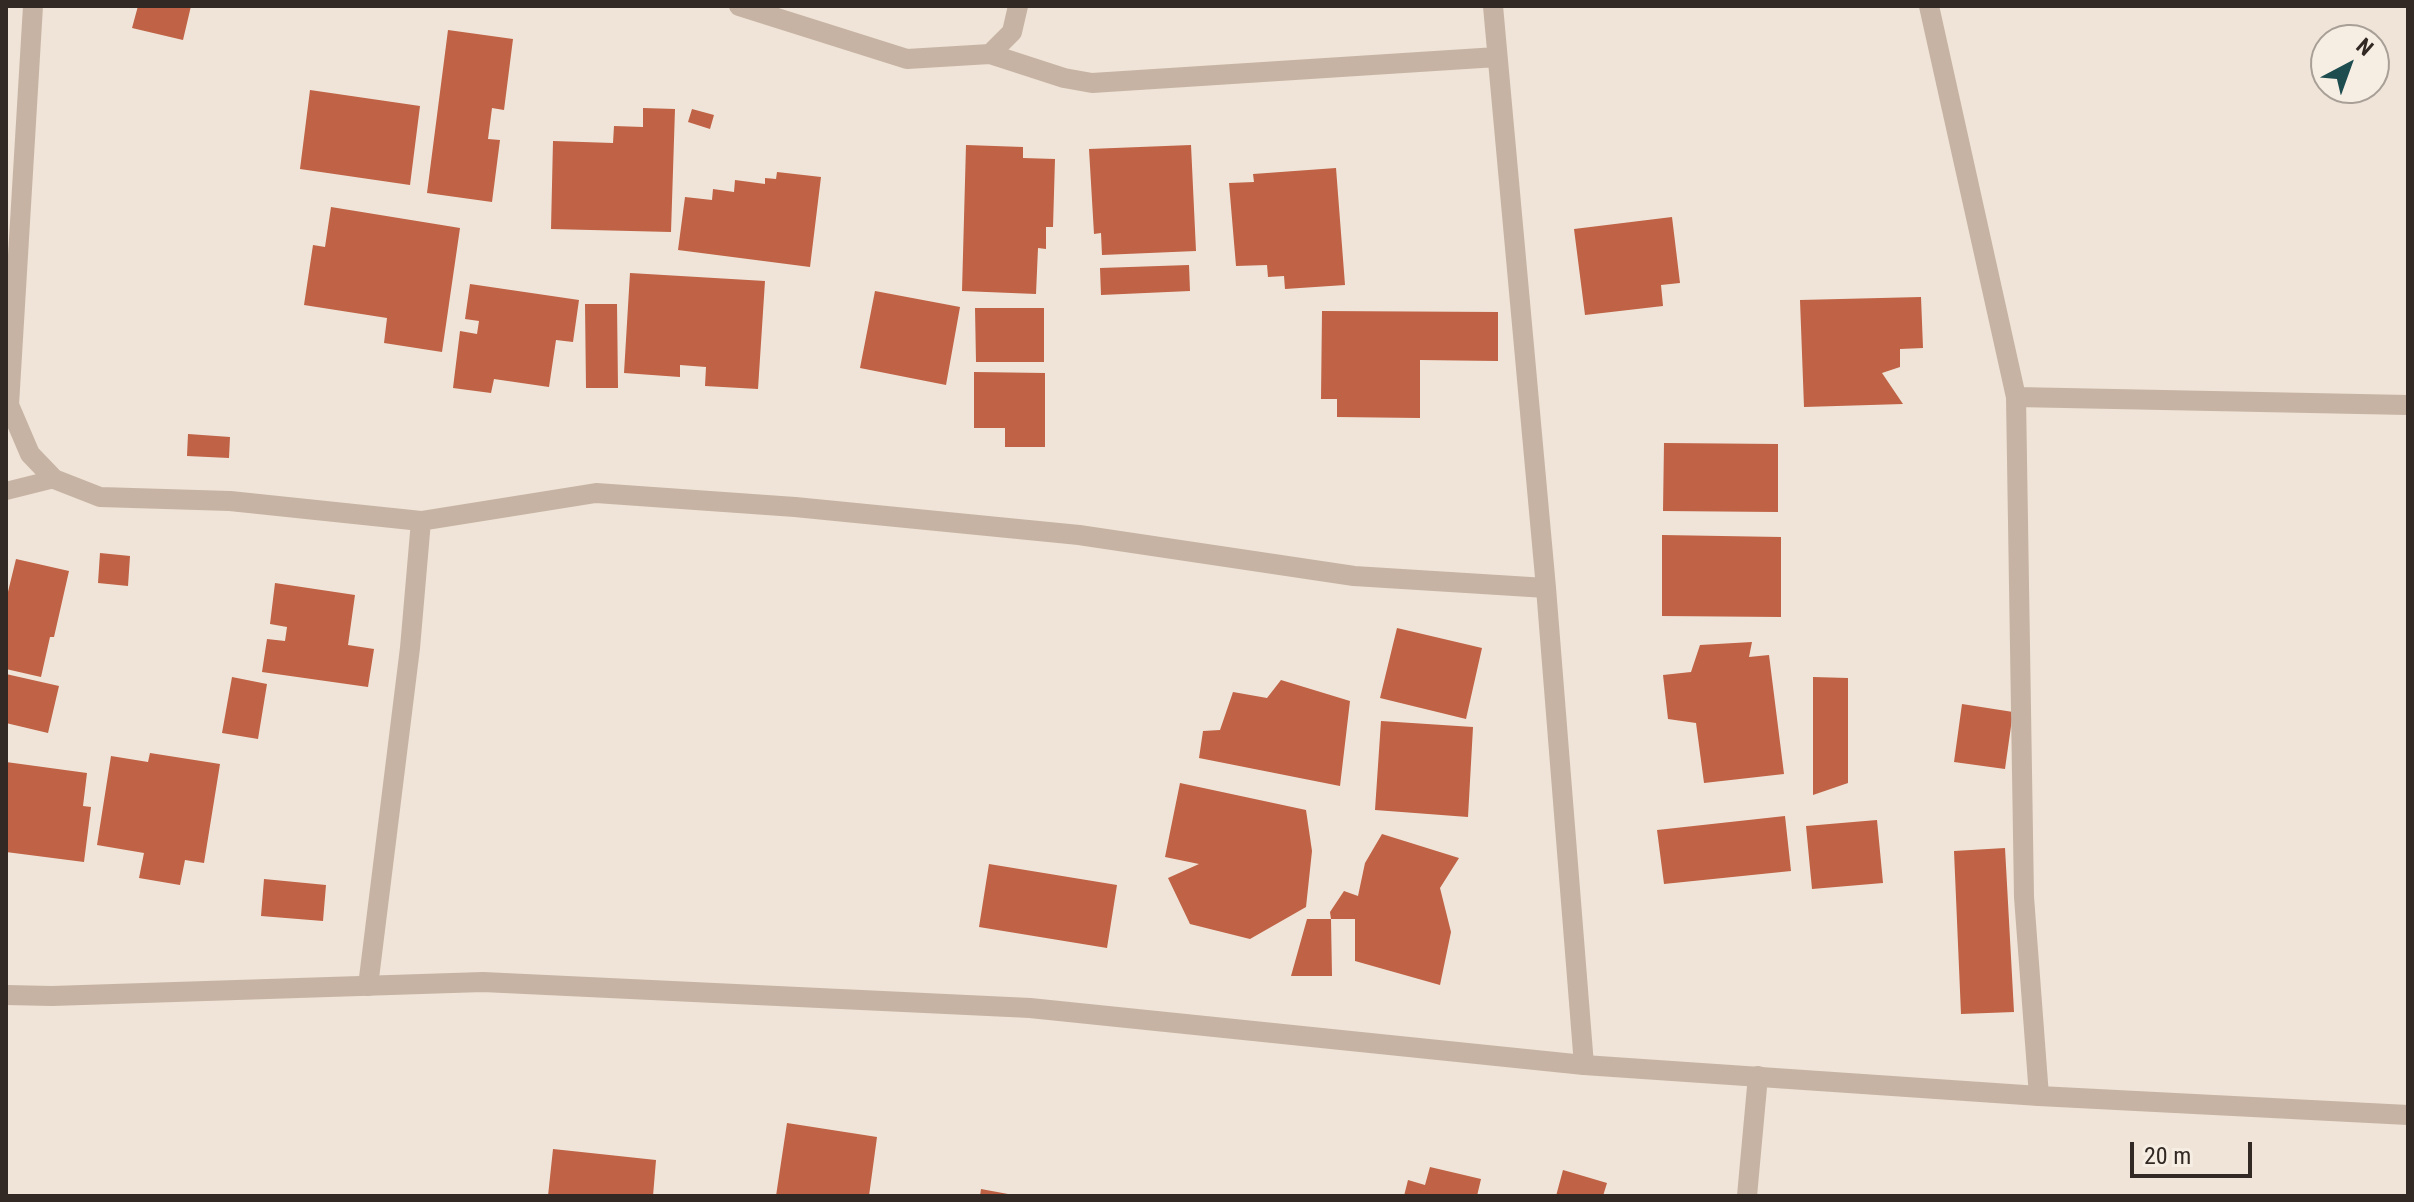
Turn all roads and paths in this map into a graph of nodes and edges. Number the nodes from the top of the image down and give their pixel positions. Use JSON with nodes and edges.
{"nodes":[{"id":1,"x":33,"y":6,"type":"edge"},
{"id":2,"x":739,"y":6,"type":"edge"},
{"id":3,"x":1018,"y":6,"type":"edge"},
{"id":4,"x":1493,"y":6,"type":"edge"},
{"id":5,"x":1929,"y":6,"type":"edge"},
{"id":6,"x":990,"y":54,"type":"junction"},
{"id":7,"x":1497,"y":57,"type":"junction"},
{"id":8,"x":2016,"y":397,"type":"junction"},
{"id":9,"x":2408,"y":405,"type":"edge"},
{"id":10,"x":54,"y":479,"type":"junction"},
{"id":11,"x":6,"y":491,"type":"edge"},
{"id":12,"x":421,"y":521,"type":"junction"},
{"id":13,"x":1546,"y":588,"type":"junction"},
{"id":14,"x":368,"y":986,"type":"junction"},
{"id":15,"x":6,"y":995,"type":"edge"},
{"id":16,"x":1584,"y":1065,"type":"junction"},
{"id":17,"x":1758,"y":1076,"type":"junction"},
{"id":18,"x":2039,"y":1096,"type":"junction"},
{"id":19,"x":2408,"y":1115,"type":"edge"},
{"id":20,"x":1747,"y":1196,"type":"edge"}],
"edges":[{"from":1,"to":10,"type":"street"},
{"from":2,"to":6,"type":"street"},
{"from":3,"to":6,"type":"street"},
{"from":4,"to":7,"type":"street"},
{"from":5,"to":8,"type":"street"},
{"from":6,"to":7,"type":"street"},
{"from":7,"to":13,"type":"street"},
{"from":8,"to":9,"type":"street"},
{"from":8,"to":18,"type":"street"},
{"from":10,"to":11,"type":"lane"},
{"from":10,"to":12,"type":"street"},
{"from":12,"to":13,"type":"street"},
{"from":12,"to":14,"type":"street"},
{"from":13,"to":16,"type":"street"},
{"from":14,"to":15,"type":"street"},
{"from":14,"to":16,"type":"street"},
{"from":16,"to":17,"type":"street"},
{"from":17,"to":18,"type":"street"},
{"from":17,"to":20,"type":"street"},
{"from":18,"to":19,"type":"street"}]}
